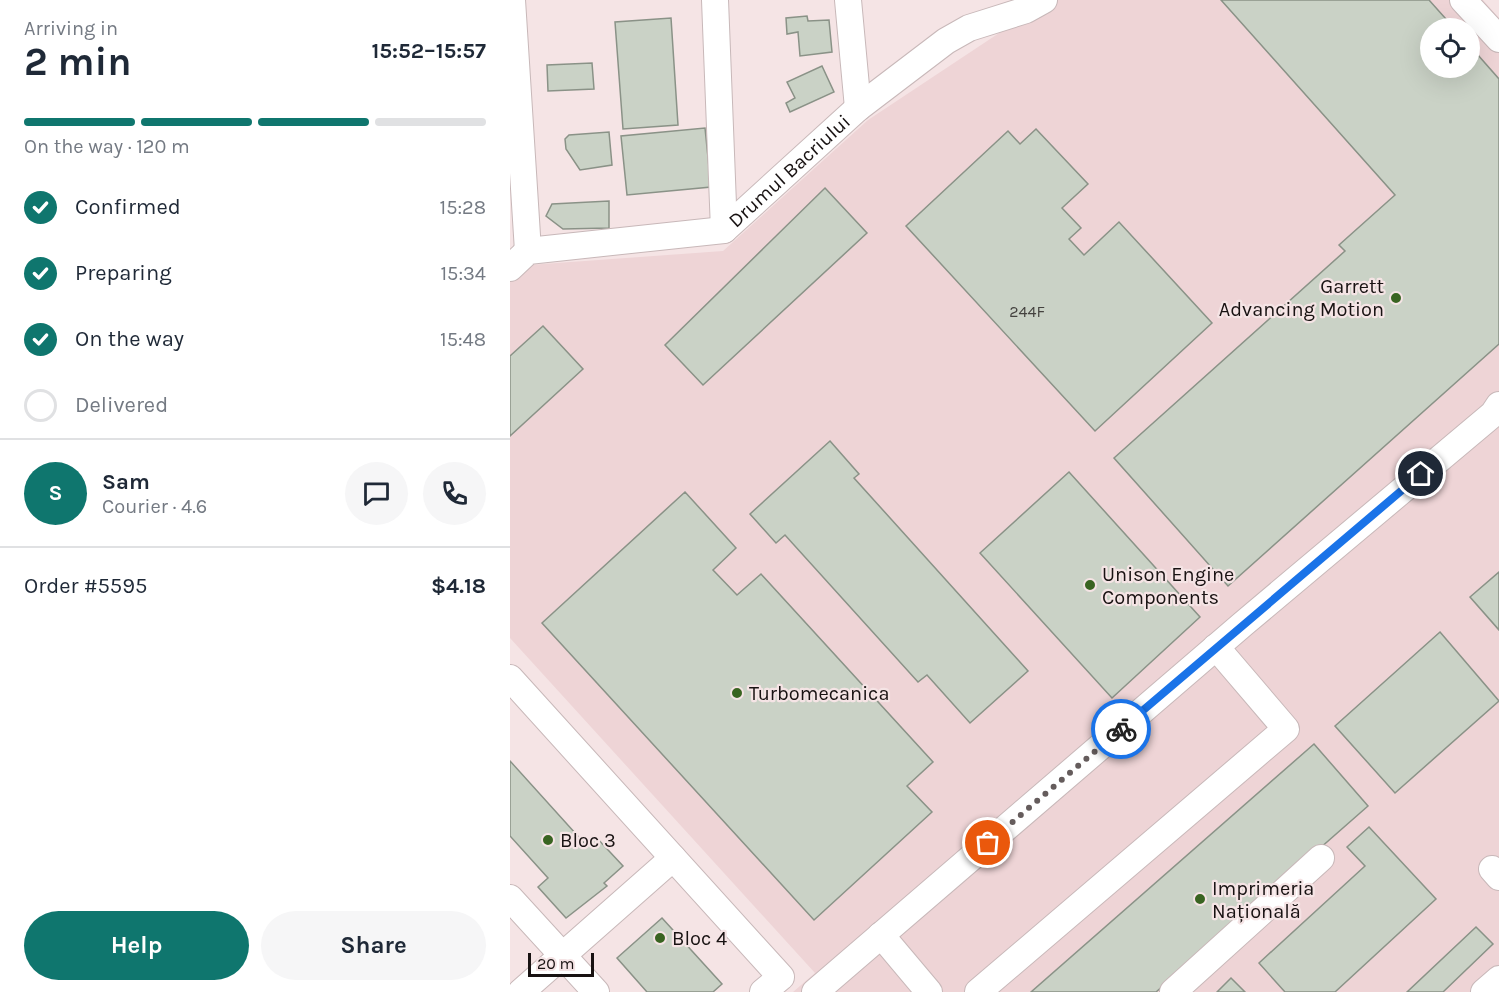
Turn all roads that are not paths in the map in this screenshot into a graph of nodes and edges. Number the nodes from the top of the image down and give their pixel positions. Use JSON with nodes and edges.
{"nodes":[{"id":1,"x":513,"y":0,"type":"edge"},
{"id":2,"x":715,"y":0,"type":"edge"},
{"id":3,"x":848,"y":0,"type":"edge"},
{"id":4,"x":1044,"y":0,"type":"edge"},
{"id":5,"x":1463,"y":0,"type":"edge"},
{"id":6,"x":994,"y":9,"type":"edge"},
{"id":7,"x":1499,"y":39,"type":"edge"},
{"id":8,"x":858,"y":108,"type":"junction"},
{"id":9,"x":724,"y":230,"type":"junction"},
{"id":10,"x":519,"y":260,"type":"edge"},
{"id":11,"x":1499,"y":405,"type":"edge"},
{"id":12,"x":1216,"y":647,"type":"junction"},
{"id":13,"x":510,"y":678,"type":"edge"},
{"id":14,"x":673,"y":858,"type":"junction"},
{"id":15,"x":1321,"y":858,"type":"dead end"},
{"id":16,"x":510,"y":898,"type":"edge"},
{"id":17,"x":881,"y":935,"type":"junction"},
{"id":18,"x":562,"y":956,"type":"junction"},
{"id":19,"x":1499,"y":979,"type":"edge"},
{"id":20,"x":521,"y":992,"type":"edge"},
{"id":21,"x":596,"y":992,"type":"edge"},
{"id":22,"x":763,"y":992,"type":"edge"},
{"id":23,"x":815,"y":992,"type":"edge"},
{"id":24,"x":930,"y":992,"type":"edge"},
{"id":25,"x":978,"y":992,"type":"edge"},
{"id":26,"x":1173,"y":992,"type":"edge"},
{"id":27,"x":1484,"y":992,"type":"edge"}],
"edges":[{"from":1,"to":10,"type":"street"},
{"from":2,"to":9,"type":"street"},
{"from":3,"to":8,"type":"street"},
{"from":4,"to":6,"type":"street","name":"Drumul Bacriului"},
{"from":5,"to":7,"type":"street"},
{"from":6,"to":8,"type":"street","name":"Drumul Bacriului"},
{"from":8,"to":9,"type":"street","name":"Drumul Bacriului"},
{"from":9,"to":10,"type":"street","name":"Drumul Bacriului"},
{"from":11,"to":12,"type":"street"},
{"from":12,"to":17,"type":"street"},
{"from":12,"to":25,"type":"street"},
{"from":13,"to":14,"type":"street"},
{"from":14,"to":18,"type":"street"},
{"from":14,"to":22,"type":"street"},
{"from":15,"to":26,"type":"street"},
{"from":16,"to":18,"type":"street"},
{"from":17,"to":23,"type":"street"},
{"from":17,"to":24,"type":"street"},
{"from":18,"to":20,"type":"street"},
{"from":18,"to":21,"type":"street"},
{"from":19,"to":27,"type":"street"}]}
